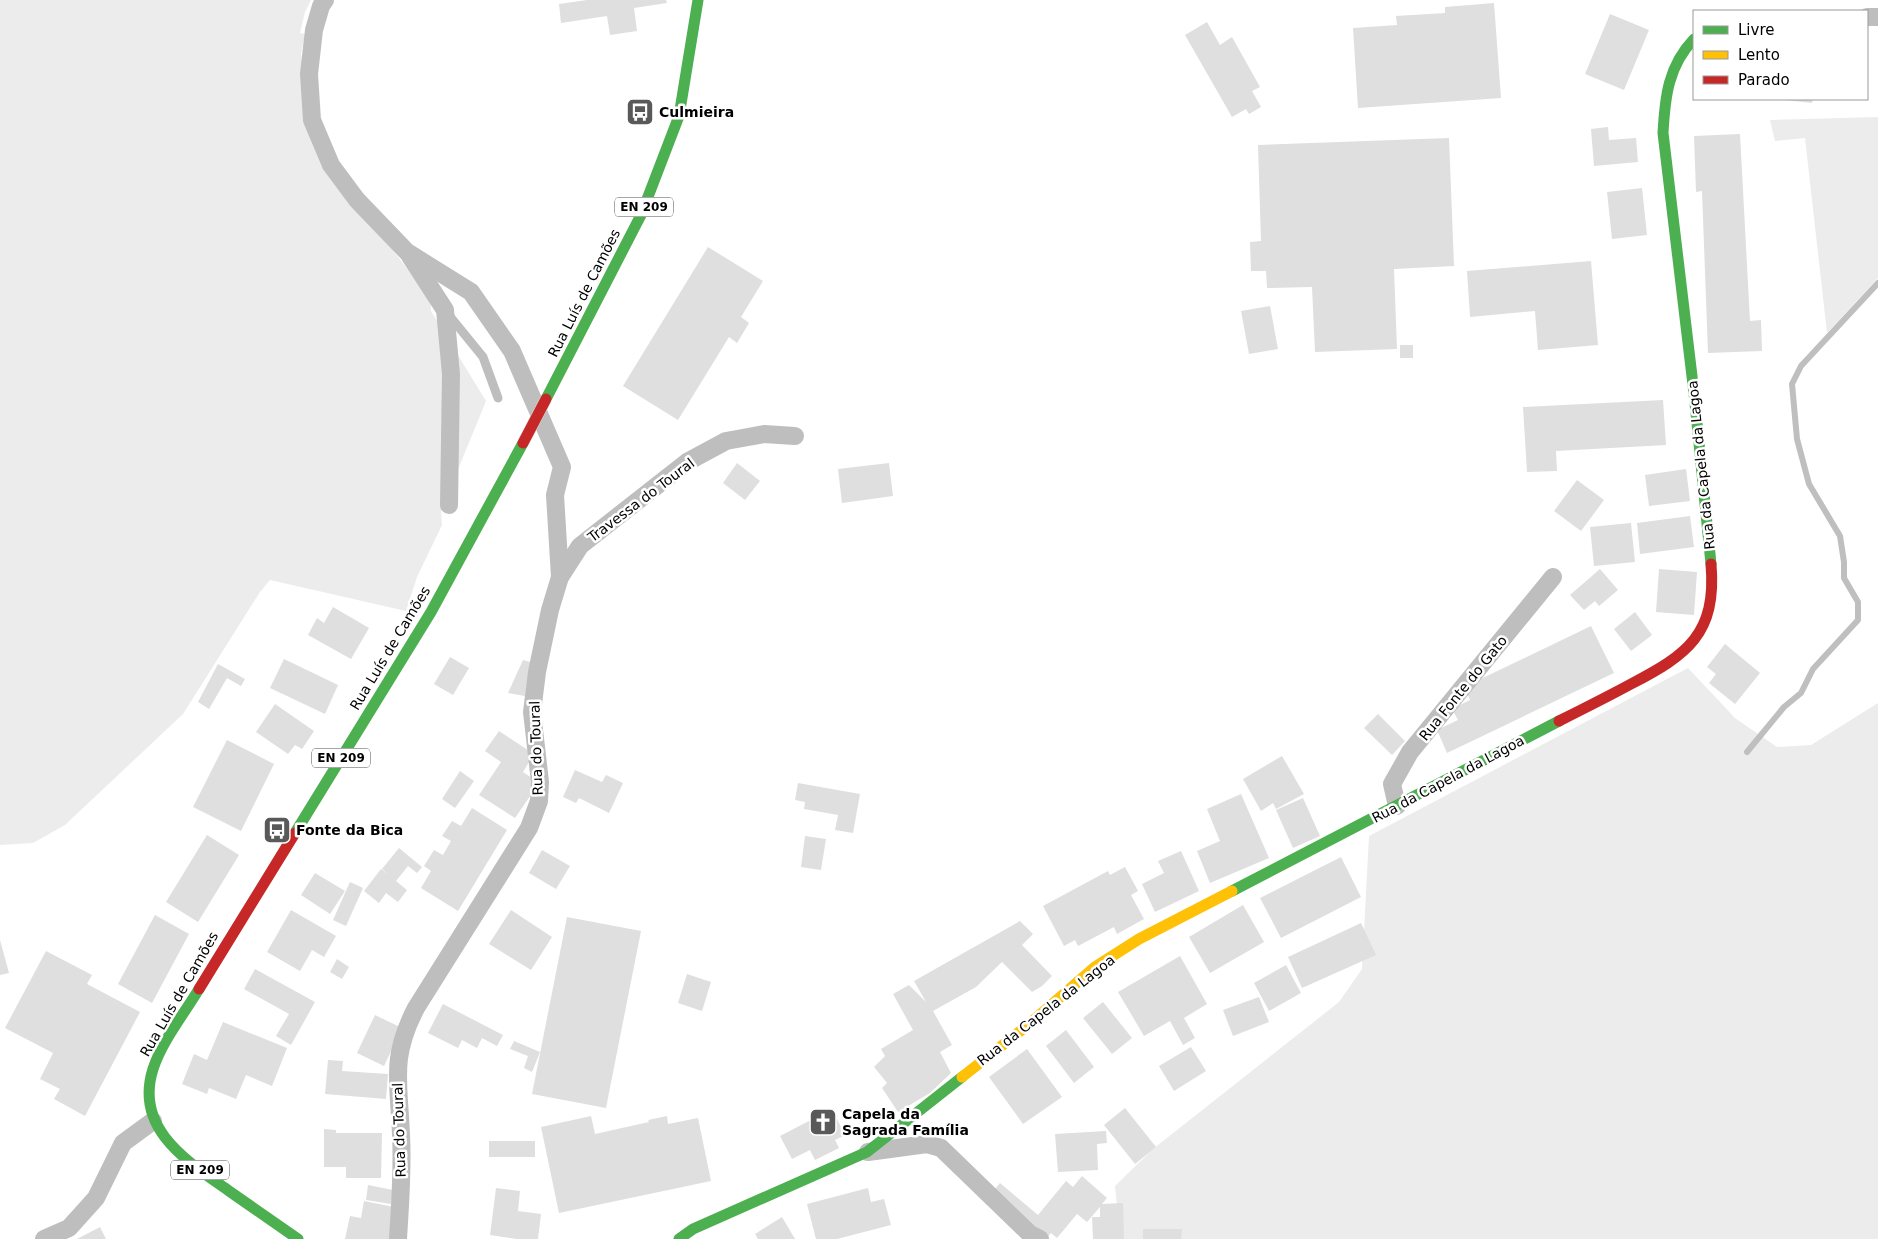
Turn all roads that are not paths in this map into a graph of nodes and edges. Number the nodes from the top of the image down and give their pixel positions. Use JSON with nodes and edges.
{"nodes":[{"id":1,"x":325,"y":0,"type":"edge"},
{"id":2,"x":698,"y":0,"type":"edge"},
{"id":3,"x":1693,"y":40,"type":"edge"},
{"id":4,"x":407,"y":252,"type":"junction"},
{"id":5,"x":445,"y":310,"type":"junction"},
{"id":6,"x":498,"y":398,"type":"dead end"},
{"id":7,"x":795,"y":436,"type":"dead end"},
{"id":8,"x":449,"y":505,"type":"dead end"},
{"id":9,"x":560,"y":577,"type":"junction"},
{"id":10,"x":1553,"y":578,"type":"dead end"},
{"id":11,"x":1397,"y":806,"type":"junction"},
{"id":12,"x":153,"y":1121,"type":"junction"},
{"id":13,"x":867,"y":1152,"type":"junction"},
{"id":14,"x":44,"y":1239,"type":"edge"},
{"id":15,"x":298,"y":1239,"type":"edge"},
{"id":16,"x":398,"y":1239,"type":"edge"},
{"id":17,"x":679,"y":1239,"type":"edge"},
{"id":18,"x":1040,"y":1239,"type":"edge"}],
"edges":[{"from":1,"to":4,"type":"street","name":"Rua do Toural"},
{"from":2,"to":12,"type":"street","name":"Rua Luís de Camões","number":"EN 209","bridge":true},
{"from":3,"to":11,"type":"street","name":"Rua da Capela da Lagoa"},
{"from":4,"to":5,"type":"street","name":"Rua do Toural"},
{"from":4,"to":9,"type":"street","name":"Rua do Toural"},
{"from":5,"to":6,"type":"lane"},
{"from":5,"to":8,"type":"street","name":"Rua do Toural"},
{"from":7,"to":9,"type":"street","name":"Travessa do Toural"},
{"from":9,"to":16,"type":"street","name":"Rua do Toural"},
{"from":10,"to":11,"type":"street","name":"Rua Fonte do Gato"},
{"from":11,"to":13,"type":"street","name":"Rua da Capela da Lagoa"},
{"from":12,"to":14,"type":"street"},
{"from":12,"to":15,"type":"street","name":"Rua Luís de Camões","number":"EN 209"},
{"from":13,"to":17,"type":"street","name":"Rua da Capela da Lagoa"},
{"from":13,"to":18,"type":"street"}]}
